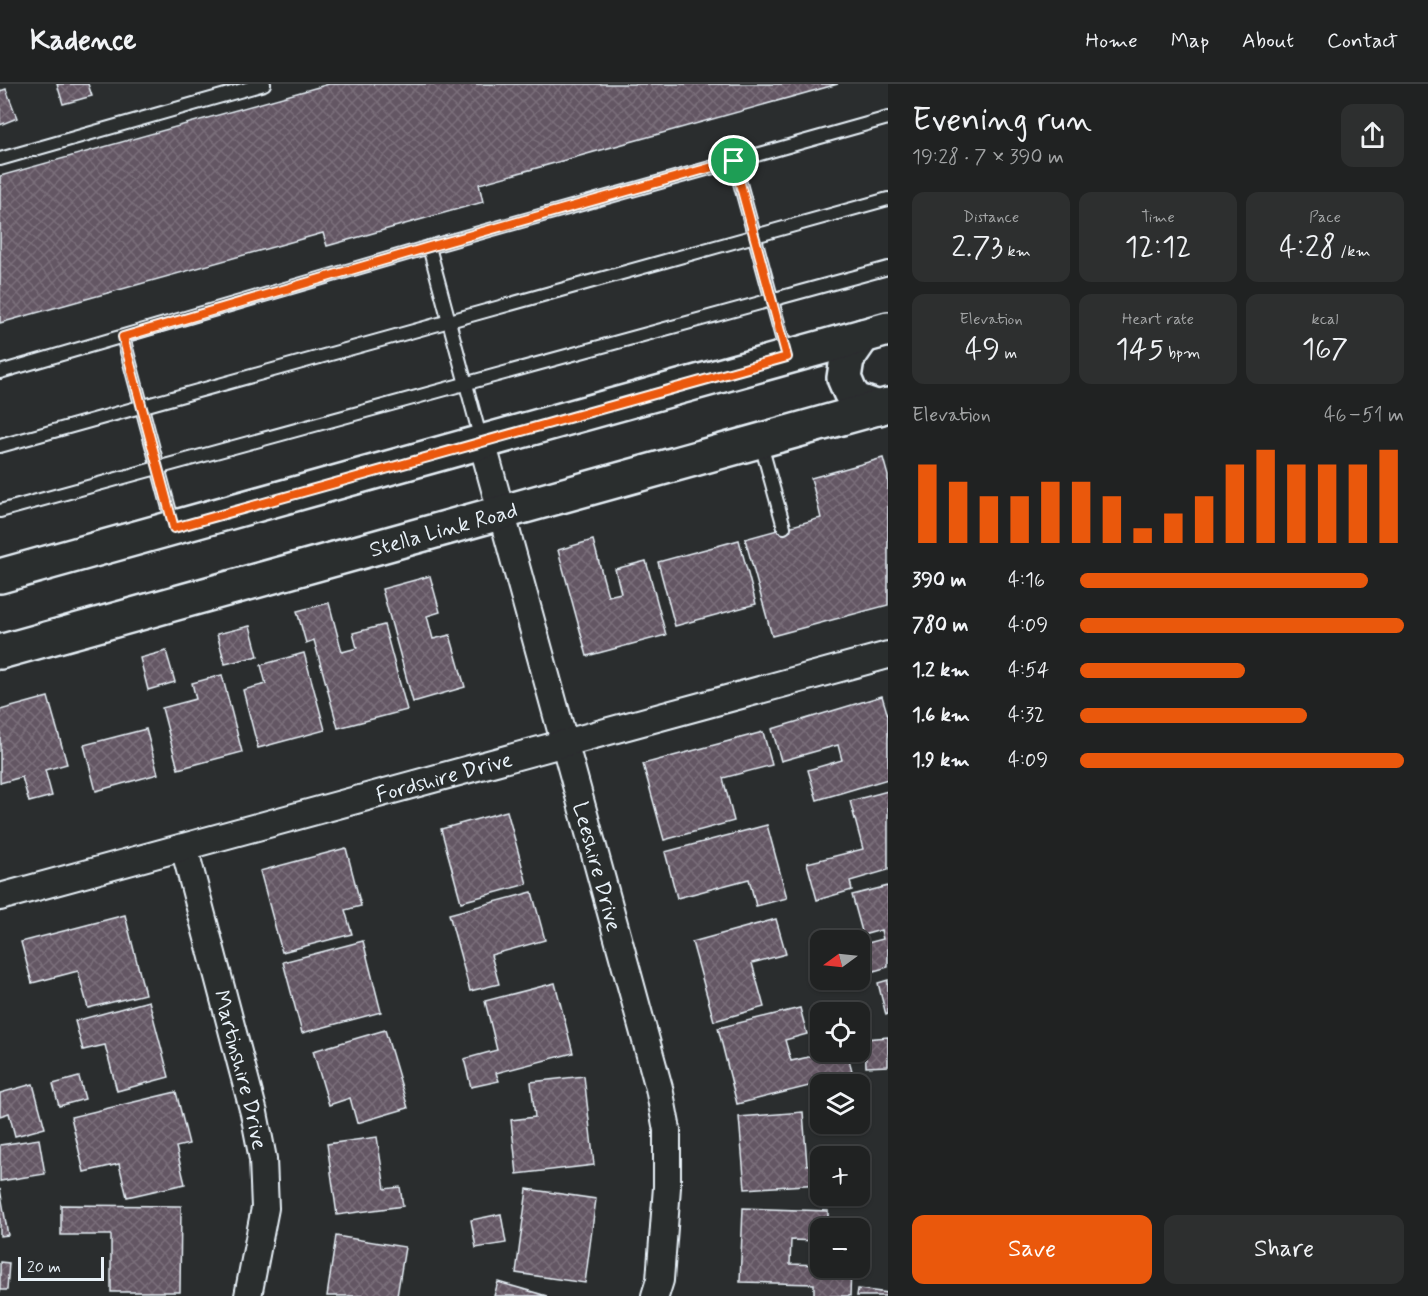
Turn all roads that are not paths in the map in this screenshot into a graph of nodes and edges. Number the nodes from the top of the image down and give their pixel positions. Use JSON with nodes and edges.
{"nodes":[{"id":1,"x":264,"y":84,"type":"edge"},
{"id":2,"x":888,"y":118,"type":"edge"},
{"id":3,"x":0,"y":159,"type":"edge"},
{"id":4,"x":734,"y":161,"type":"junction"},
{"id":5,"x":888,"y":199,"type":"edge"},
{"id":6,"x":754,"y":236,"type":"junction"},
{"id":7,"x":429,"y":247,"type":"junction"},
{"id":8,"x":888,"y":268,"type":"edge"},
{"id":9,"x":772,"y":300,"type":"junction"},
{"id":10,"x":449,"y":321,"type":"junction"},
{"id":11,"x":876,"y":332,"type":"edge"},
{"id":12,"x":123,"y":337,"type":"junction"},
{"id":13,"x":787,"y":357,"type":"junction"},
{"id":14,"x":0,"y":372,"type":"edge"},
{"id":15,"x":466,"y":384,"type":"junction"},
{"id":16,"x":142,"y":406,"type":"junction"},
{"id":17,"x":884,"y":406,"type":"edge"},
{"id":18,"x":760,"y":440,"type":"junction"},
{"id":19,"x":482,"y":442,"type":"junction"},
{"id":20,"x":0,"y":446,"type":"edge"},
{"id":21,"x":158,"y":468,"type":"junction"},
{"id":22,"x":0,"y":511,"type":"edge"},
{"id":23,"x":501,"y":513,"type":"junction"},
{"id":24,"x":784,"y":527,"type":"dead end"},
{"id":25,"x":174,"y":528,"type":"junction"},
{"id":26,"x":0,"y":576,"type":"edge"},
{"id":27,"x":0,"y":652,"type":"edge"},
{"id":28,"x":888,"y":655,"type":"edge"},
{"id":29,"x":565,"y":743,"type":"junction"},
{"id":30,"x":184,"y":847,"type":"junction"},
{"id":31,"x":0,"y":897,"type":"edge"},
{"id":32,"x":248,"y":1296,"type":"edge"},
{"id":33,"x":655,"y":1296,"type":"edge"}],
"edges":[{"from":1,"to":3,"type":"lane"},
{"from":2,"to":4,"type":"lane"},
{"from":4,"to":6,"type":"lane"},
{"from":4,"to":7,"type":"lane"},
{"from":5,"to":6,"type":"lane"},
{"from":6,"to":9,"type":"lane"},
{"from":6,"to":10,"type":"lane"},
{"from":7,"to":10,"type":"lane"},
{"from":7,"to":12,"type":"lane"},
{"from":8,"to":9,"type":"lane"},
{"from":9,"to":13,"type":"lane"},
{"from":9,"to":15,"type":"lane"},
{"from":10,"to":15,"type":"lane"},
{"from":10,"to":16,"type":"lane"},
{"from":11,"to":13,"type":"main road"},
{"from":11,"to":17,"type":"main road"},
{"from":12,"to":14,"type":"lane"},
{"from":12,"to":16,"type":"lane"},
{"from":13,"to":19,"type":"main road"},
{"from":15,"to":19,"type":"lane"},
{"from":15,"to":21,"type":"lane"},
{"from":16,"to":20,"type":"lane"},
{"from":16,"to":21,"type":"lane"},
{"from":17,"to":18,"type":"main road","name":"Stella Link Road"},
{"from":18,"to":23,"type":"main road","name":"Stella Link Road"},
{"from":18,"to":24,"type":"lane"},
{"from":19,"to":23,"type":"street","name":"Leeshire Drive"},
{"from":19,"to":25,"type":"main road"},
{"from":21,"to":22,"type":"lane"},
{"from":21,"to":25,"type":"lane"},
{"from":23,"to":27,"type":"main road","name":"Stella Link Road"},
{"from":23,"to":29,"type":"street","name":"Leeshire Drive"},
{"from":25,"to":26,"type":"main road"},
{"from":28,"to":29,"type":"street","name":"Fordshire Drive"},
{"from":29,"to":30,"type":"street","name":"Fordshire Drive"},
{"from":29,"to":33,"type":"street","name":"Leeshire Drive"},
{"from":30,"to":31,"type":"street","name":"Fordshire Drive"},
{"from":30,"to":32,"type":"street","name":"Martinshire Drive"}]}
